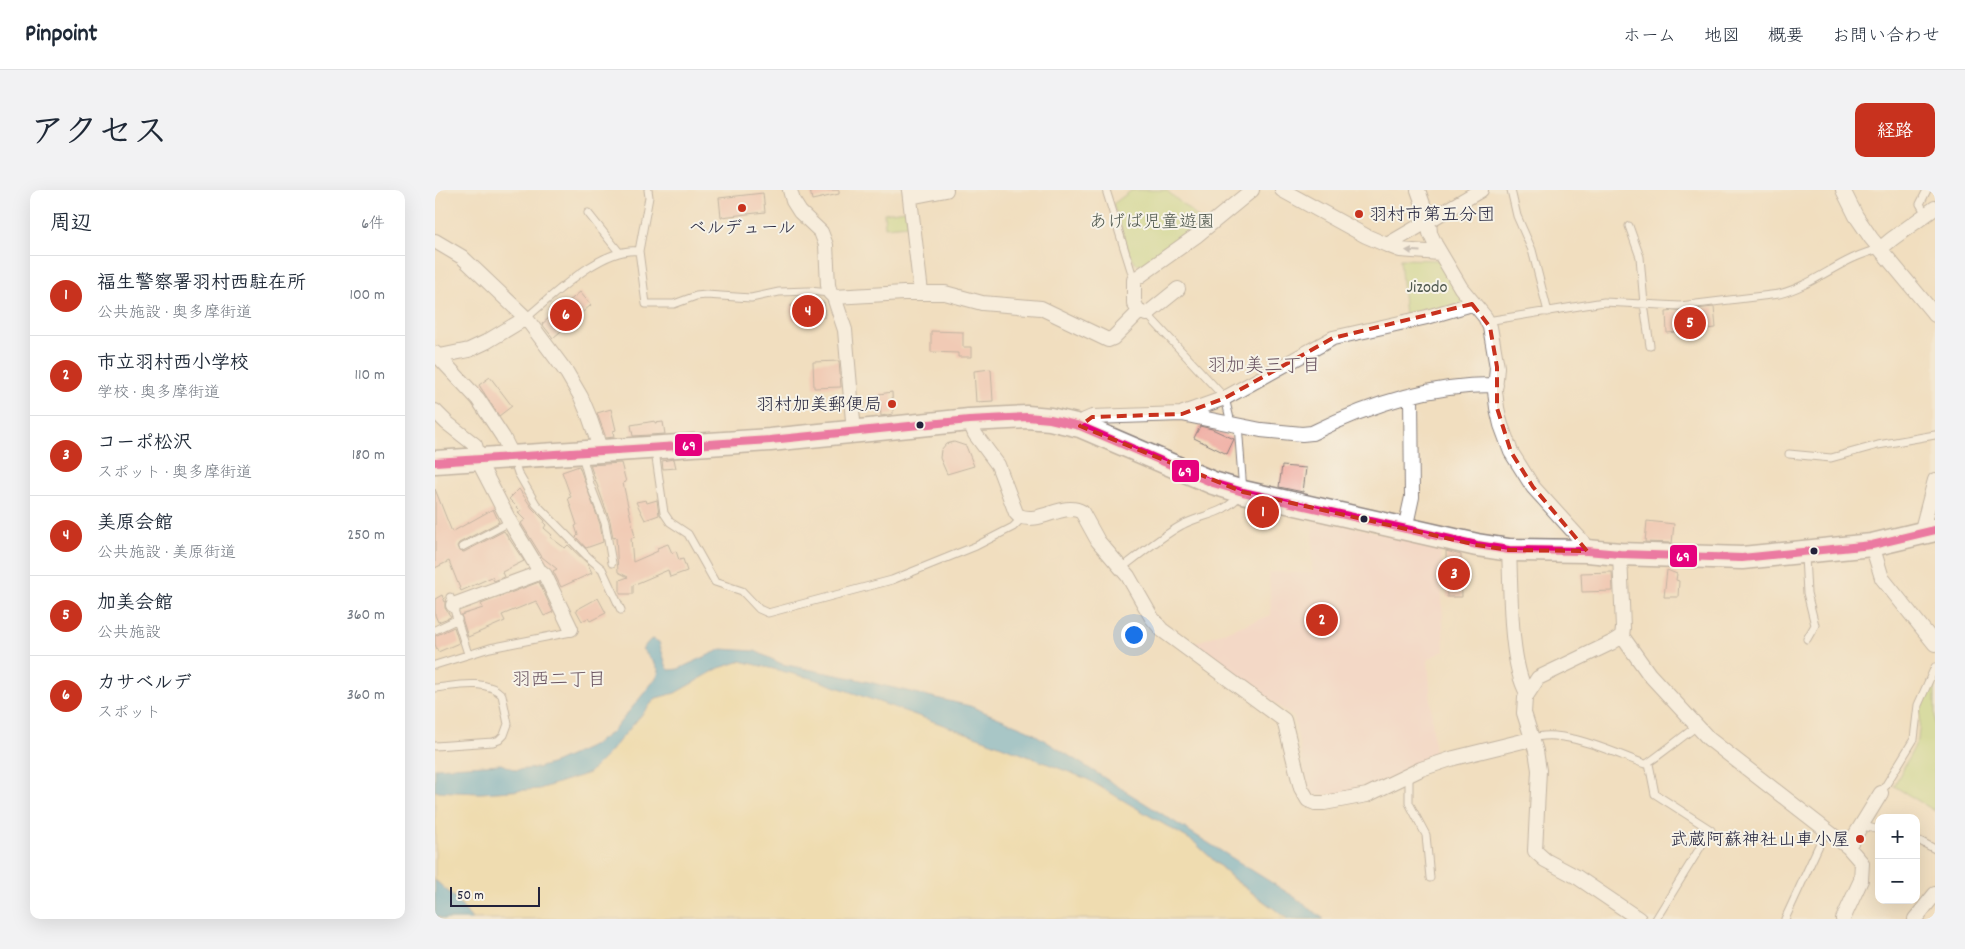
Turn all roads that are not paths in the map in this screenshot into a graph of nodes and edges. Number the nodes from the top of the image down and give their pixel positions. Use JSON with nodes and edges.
{"nodes":[{"id":1,"x":648,"y":190,"type":"edge"},
{"id":2,"x":790,"y":190,"type":"edge"},
{"id":3,"x":945,"y":190,"type":"edge"},
{"id":4,"x":1106,"y":190,"type":"edge"},
{"id":5,"x":1252,"y":190,"type":"edge"},
{"id":6,"x":1283,"y":190,"type":"edge"},
{"id":7,"x":1418,"y":190,"type":"edge"},
{"id":8,"x":1481,"y":190,"type":"edge"},
{"id":9,"x":1511,"y":190,"type":"edge"},
{"id":10,"x":1843,"y":190,"type":"edge"},
{"id":11,"x":1927,"y":190,"type":"edge"},
{"id":12,"x":910,"y":193,"type":"edge"},
{"id":13,"x":1931,"y":211,"type":"edge"},
{"id":14,"x":588,"y":213,"type":"dead end"},
{"id":15,"x":1429,"y":221,"type":"junction"},
{"id":16,"x":1629,"y":226,"type":"dead end"},
{"id":17,"x":435,"y":241,"type":"edge"},
{"id":18,"x":1387,"y":245,"type":"junction"},
{"id":19,"x":1880,"y":249,"type":"junction"},
{"id":20,"x":639,"y":250,"type":"junction"},
{"id":21,"x":619,"y":252,"type":"junction"},
{"id":22,"x":1440,"y":253,"type":"junction"},
{"id":23,"x":1134,"y":280,"type":"junction"},
{"id":24,"x":1178,"y":289,"type":"dead end"},
{"id":25,"x":921,"y":292,"type":"junction"},
{"id":26,"x":832,"y":295,"type":"junction"},
{"id":27,"x":1472,"y":304,"type":"junction"},
{"id":28,"x":1644,"y":304,"type":"junction"},
{"id":29,"x":1548,"y":312,"type":"junction"},
{"id":30,"x":1143,"y":313,"type":"junction"},
{"id":31,"x":1935,"y":315,"type":"edge"},
{"id":32,"x":526,"y":318,"type":"junction"},
{"id":33,"x":1487,"y":321,"type":"junction"},
{"id":34,"x":1650,"y":346,"type":"dead end"},
{"id":35,"x":436,"y":355,"type":"edge"},
{"id":36,"x":1496,"y":385,"type":"junction"},
{"id":37,"x":1411,"y":396,"type":"junction"},
{"id":38,"x":1225,"y":398,"type":"junction"},
{"id":39,"x":435,"y":411,"type":"edge"},
{"id":40,"x":1182,"y":414,"type":"junction"},
{"id":41,"x":969,"y":420,"type":"junction"},
{"id":42,"x":1235,"y":423,"type":"junction"},
{"id":43,"x":1080,"y":426,"type":"junction"},
{"id":44,"x":854,"y":432,"type":"junction"},
{"id":45,"x":1935,"y":435,"type":"edge"},
{"id":46,"x":654,"y":448,"type":"junction"},
{"id":47,"x":591,"y":452,"type":"junction"},
{"id":48,"x":1789,"y":454,"type":"dead end"},
{"id":49,"x":513,"y":457,"type":"junction"},
{"id":50,"x":479,"y":459,"type":"junction"},
{"id":51,"x":435,"y":462,"type":"edge"},
{"id":52,"x":1935,"y":480,"type":"edge"},
{"id":53,"x":1243,"y":492,"type":"junction"},
{"id":54,"x":1022,"y":518,"type":"junction"},
{"id":55,"x":510,"y":522,"type":"junction"},
{"id":56,"x":1405,"y":529,"type":"junction"},
{"id":57,"x":1928,"y":532,"type":"edge"},
{"id":58,"x":1872,"y":545,"type":"junction"},
{"id":59,"x":462,"y":547,"type":"dead end"},
{"id":60,"x":1509,"y":550,"type":"junction"},
{"id":61,"x":1587,"y":551,"type":"junction"},
{"id":62,"x":1805,"y":553,"type":"junction"},
{"id":63,"x":1620,"y":554,"type":"junction"},
{"id":64,"x":612,"y":563,"type":"dead end"},
{"id":65,"x":1122,"y":568,"type":"junction"},
{"id":66,"x":539,"y":570,"type":"junction"},
{"id":67,"x":451,"y":601,"type":"joint"},
{"id":68,"x":621,"y":610,"type":"dead end"},
{"id":69,"x":458,"y":619,"type":"junction"},
{"id":70,"x":571,"y":629,"type":"joint"},
{"id":71,"x":435,"y":630,"type":"edge"},
{"id":72,"x":1621,"y":636,"type":"junction"},
{"id":73,"x":1807,"y":639,"type":"dead end"},
{"id":74,"x":1935,"y":644,"type":"edge"},
{"id":75,"x":468,"y":654,"type":"junction"},
{"id":76,"x":435,"y":665,"type":"edge"},
{"id":77,"x":1935,"y":667,"type":"edge"},
{"id":78,"x":435,"y":688,"type":"edge"},
{"id":79,"x":1527,"y":693,"type":"junction"},
{"id":80,"x":1696,"y":727,"type":"junction"},
{"id":81,"x":1531,"y":739,"type":"junction"},
{"id":82,"x":435,"y":746,"type":"edge"},
{"id":83,"x":1649,"y":764,"type":"junction"},
{"id":84,"x":1409,"y":775,"type":"junction"},
{"id":85,"x":1881,"y":793,"type":"joint"},
{"id":86,"x":1860,"y":825,"type":"junction"},
{"id":87,"x":1875,"y":829,"type":"edge"},
{"id":88,"x":1826,"y":830,"type":"junction"},
{"id":89,"x":1920,"y":841,"type":"edge"},
{"id":90,"x":1848,"y":847,"type":"junction"},
{"id":91,"x":1935,"y":848,"type":"edge"},
{"id":92,"x":1430,"y":878,"type":"dead end"},
{"id":93,"x":1935,"y":894,"type":"edge"},
{"id":94,"x":1639,"y":919,"type":"edge"},
{"id":95,"x":1656,"y":919,"type":"edge"},
{"id":96,"x":1785,"y":919,"type":"edge"},
{"id":97,"x":1843,"y":919,"type":"edge"},
{"id":98,"x":1915,"y":919,"type":"edge"}],
"edges":[{"from":1,"to":20,"type":"lane"},
{"from":2,"to":26,"type":"street"},
{"from":3,"to":12,"type":"street"},
{"from":4,"to":23,"type":"lane"},
{"from":5,"to":23,"type":"street"},
{"from":6,"to":18,"type":"street"},
{"from":7,"to":15,"type":"street"},
{"from":8,"to":15,"type":"street"},
{"from":9,"to":29,"type":"lane"},
{"from":10,"to":19,"type":"street"},
{"from":11,"to":13,"type":"lane"},
{"from":12,"to":25,"type":"street"},
{"from":13,"to":19,"type":"street"},
{"from":14,"to":21,"type":"lane"},
{"from":15,"to":18,"type":"street"},
{"from":15,"to":22,"type":"street"},
{"from":16,"to":28,"type":"lane"},
{"from":17,"to":32,"type":"street"},
{"from":22,"to":18,"type":"street","one_way":true},
{"from":19,"to":28,"type":"lane"},
{"from":19,"to":31,"type":"street"},
{"from":20,"to":21,"type":"lane"},
{"from":20,"to":26,"type":"lane"},
{"from":21,"to":32,"type":"lane"},
{"from":22,"to":27,"type":"street"},
{"from":23,"to":30,"type":"street"},
{"from":24,"to":30,"type":"street"},
{"from":25,"to":26,"type":"street"},
{"from":25,"to":30,"type":"street"},
{"from":26,"to":44,"type":"street"},
{"from":27,"to":33,"type":"street"},
{"from":27,"to":38,"type":"street"},
{"from":28,"to":29,"type":"lane"},
{"from":28,"to":34,"type":"lane"},
{"from":29,"to":33,"type":"lane"},
{"from":30,"to":38,"type":"lane"},
{"from":32,"to":35,"type":"street"},
{"from":32,"to":47,"type":"street"},
{"from":33,"to":36,"type":"street"},
{"from":35,"to":49,"type":"street"},
{"from":36,"to":37,"type":"street"},
{"from":36,"to":61,"type":"street"},
{"from":37,"to":42,"type":"street"},
{"from":37,"to":56,"type":"street"},
{"from":38,"to":40,"type":"street"},
{"from":38,"to":42,"type":"lane"},
{"from":39,"to":50,"type":"street"},
{"from":40,"to":42,"type":"street"},
{"from":40,"to":43,"type":"street"},
{"from":41,"to":43,"type":"main road"},
{"from":41,"to":44,"type":"main road"},
{"from":41,"to":54,"type":"street"},
{"from":42,"to":53,"type":"lane"},
{"from":43,"to":53,"type":"main road"},
{"from":44,"to":46,"type":"main road"},
{"from":45,"to":48,"type":"lane"},
{"from":46,"to":47,"type":"main road"},
{"from":46,"to":54,"type":"lane"},
{"from":47,"to":49,"type":"main road"},
{"from":47,"to":64,"type":"lane"},
{"from":49,"to":50,"type":"main road"},
{"from":49,"to":68,"type":"lane"},
{"from":50,"to":51,"type":"main road"},
{"from":50,"to":55,"type":"street"},
{"from":52,"to":57,"type":"street"},
{"from":53,"to":56,"type":"main road"},
{"from":53,"to":65,"type":"lane"},
{"from":54,"to":65,"type":"street"},
{"from":55,"to":59,"type":"lane"},
{"from":55,"to":66,"type":"street"},
{"from":56,"to":60,"type":"main road"},
{"from":57,"to":58,"type":"main road"},
{"from":58,"to":62,"type":"main road"},
{"from":58,"to":74,"type":"street"},
{"from":60,"to":61,"type":"main road"},
{"from":60,"to":79,"type":"street"},
{"from":61,"to":63,"type":"main road"},
{"from":62,"to":63,"type":"main road"},
{"from":62,"to":73,"type":"lane"},
{"from":63,"to":72,"type":"street"},
{"from":65,"to":84,"type":"street"},
{"from":66,"to":67,"type":"street"},
{"from":66,"to":70,"type":"street"},
{"from":67,"to":69,"type":"lane"},
{"from":69,"to":71,"type":"lane"},
{"from":69,"to":75,"type":"lane"},
{"from":70,"to":75,"type":"lane"},
{"from":72,"to":79,"type":"street"},
{"from":72,"to":80,"type":"street"},
{"from":75,"to":76,"type":"lane"},
{"from":77,"to":85,"type":"lane"},
{"from":78,"to":82,"type":"lane"},
{"from":79,"to":81,"type":"street"},
{"from":80,"to":83,"type":"lane"},
{"from":80,"to":88,"type":"street"},
{"from":81,"to":83,"type":"lane"},
{"from":81,"to":84,"type":"street"},
{"from":81,"to":94,"type":"street"},
{"from":83,"to":95,"type":"lane"},
{"from":84,"to":92,"type":"lane"},
{"from":85,"to":86,"type":"street"},
{"from":86,"to":87,"type":"lane"},
{"from":86,"to":90,"type":"street"},
{"from":88,"to":90,"type":"street"},
{"from":88,"to":96,"type":"lane"},
{"from":89,"to":91,"type":"lane"},
{"from":90,"to":97,"type":"street"},
{"from":93,"to":98,"type":"street"}]}
